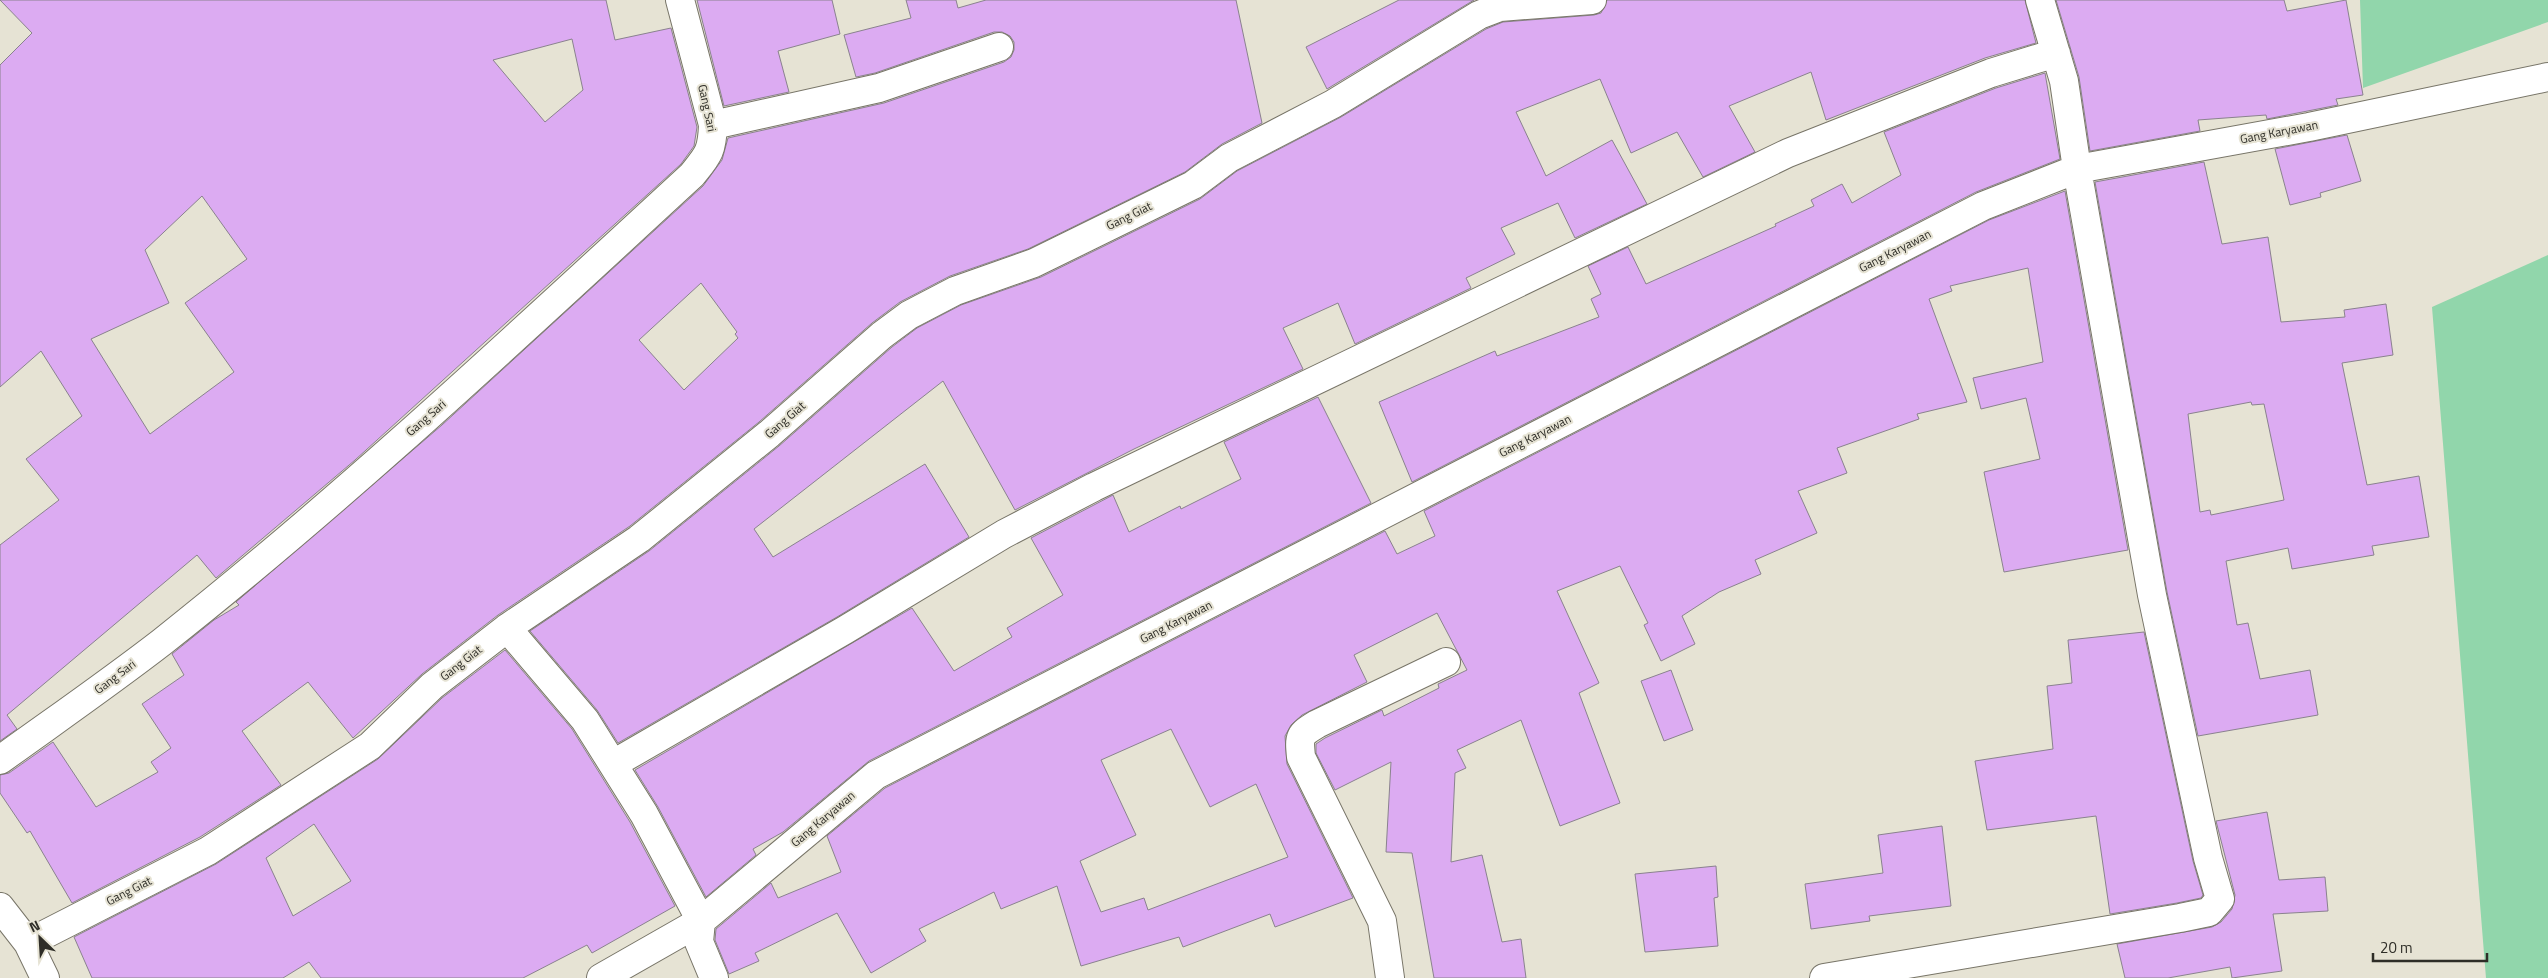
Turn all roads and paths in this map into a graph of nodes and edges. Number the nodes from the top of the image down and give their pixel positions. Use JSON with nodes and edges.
{"nodes":[{"id":1,"x":680,"y":0,"type":"edge"},
{"id":2,"x":1592,"y":0,"type":"edge"},
{"id":3,"x":2040,"y":0,"type":"edge"},
{"id":4,"x":999,"y":48,"type":"dead end"},
{"id":5,"x":2056,"y":53,"type":"junction"},
{"id":6,"x":2548,"y":78,"type":"edge"},
{"id":7,"x":713,"y":125,"type":"junction"},
{"id":8,"x":2077,"y":169,"type":"junction"},
{"id":9,"x":507,"y":628,"type":"junction"},
{"id":10,"x":1446,"y":662,"type":"dead end"},
{"id":11,"x":0,"y":760,"type":"edge"},
{"id":12,"x":613,"y":764,"type":"junction"},
{"id":13,"x":0,"y":907,"type":"edge"},
{"id":14,"x":701,"y":921,"type":"junction"},
{"id":15,"x":28,"y":943,"type":"junction"},
{"id":16,"x":45,"y":978,"type":"edge"},
{"id":17,"x":601,"y":978,"type":"edge"},
{"id":18,"x":714,"y":978,"type":"edge"},
{"id":19,"x":1390,"y":978,"type":"edge"},
{"id":20,"x":1824,"y":978,"type":"edge"}],
"edges":[{"from":1,"to":7,"type":"street","name":"Gang Sari"},
{"from":2,"to":9,"type":"street","name":"Gang Giat"},
{"from":3,"to":5,"type":"street"},
{"from":4,"to":7,"type":"street"},
{"from":5,"to":8,"type":"street"},
{"from":5,"to":12,"type":"street"},
{"from":6,"to":8,"type":"street","name":"Gang Karyawan"},
{"from":7,"to":11,"type":"street","name":"Gang Sari"},
{"from":8,"to":14,"type":"street","name":"Gang Karyawan"},
{"from":8,"to":20,"type":"street"},
{"from":9,"to":12,"type":"street"},
{"from":9,"to":15,"type":"street","name":"Gang Giat"},
{"from":10,"to":19,"type":"street"},
{"from":12,"to":14,"type":"street"},
{"from":13,"to":15,"type":"street"},
{"from":14,"to":17,"type":"street","name":"Gang Karyawan"},
{"from":14,"to":18,"type":"street"},
{"from":15,"to":16,"type":"street"}]}
